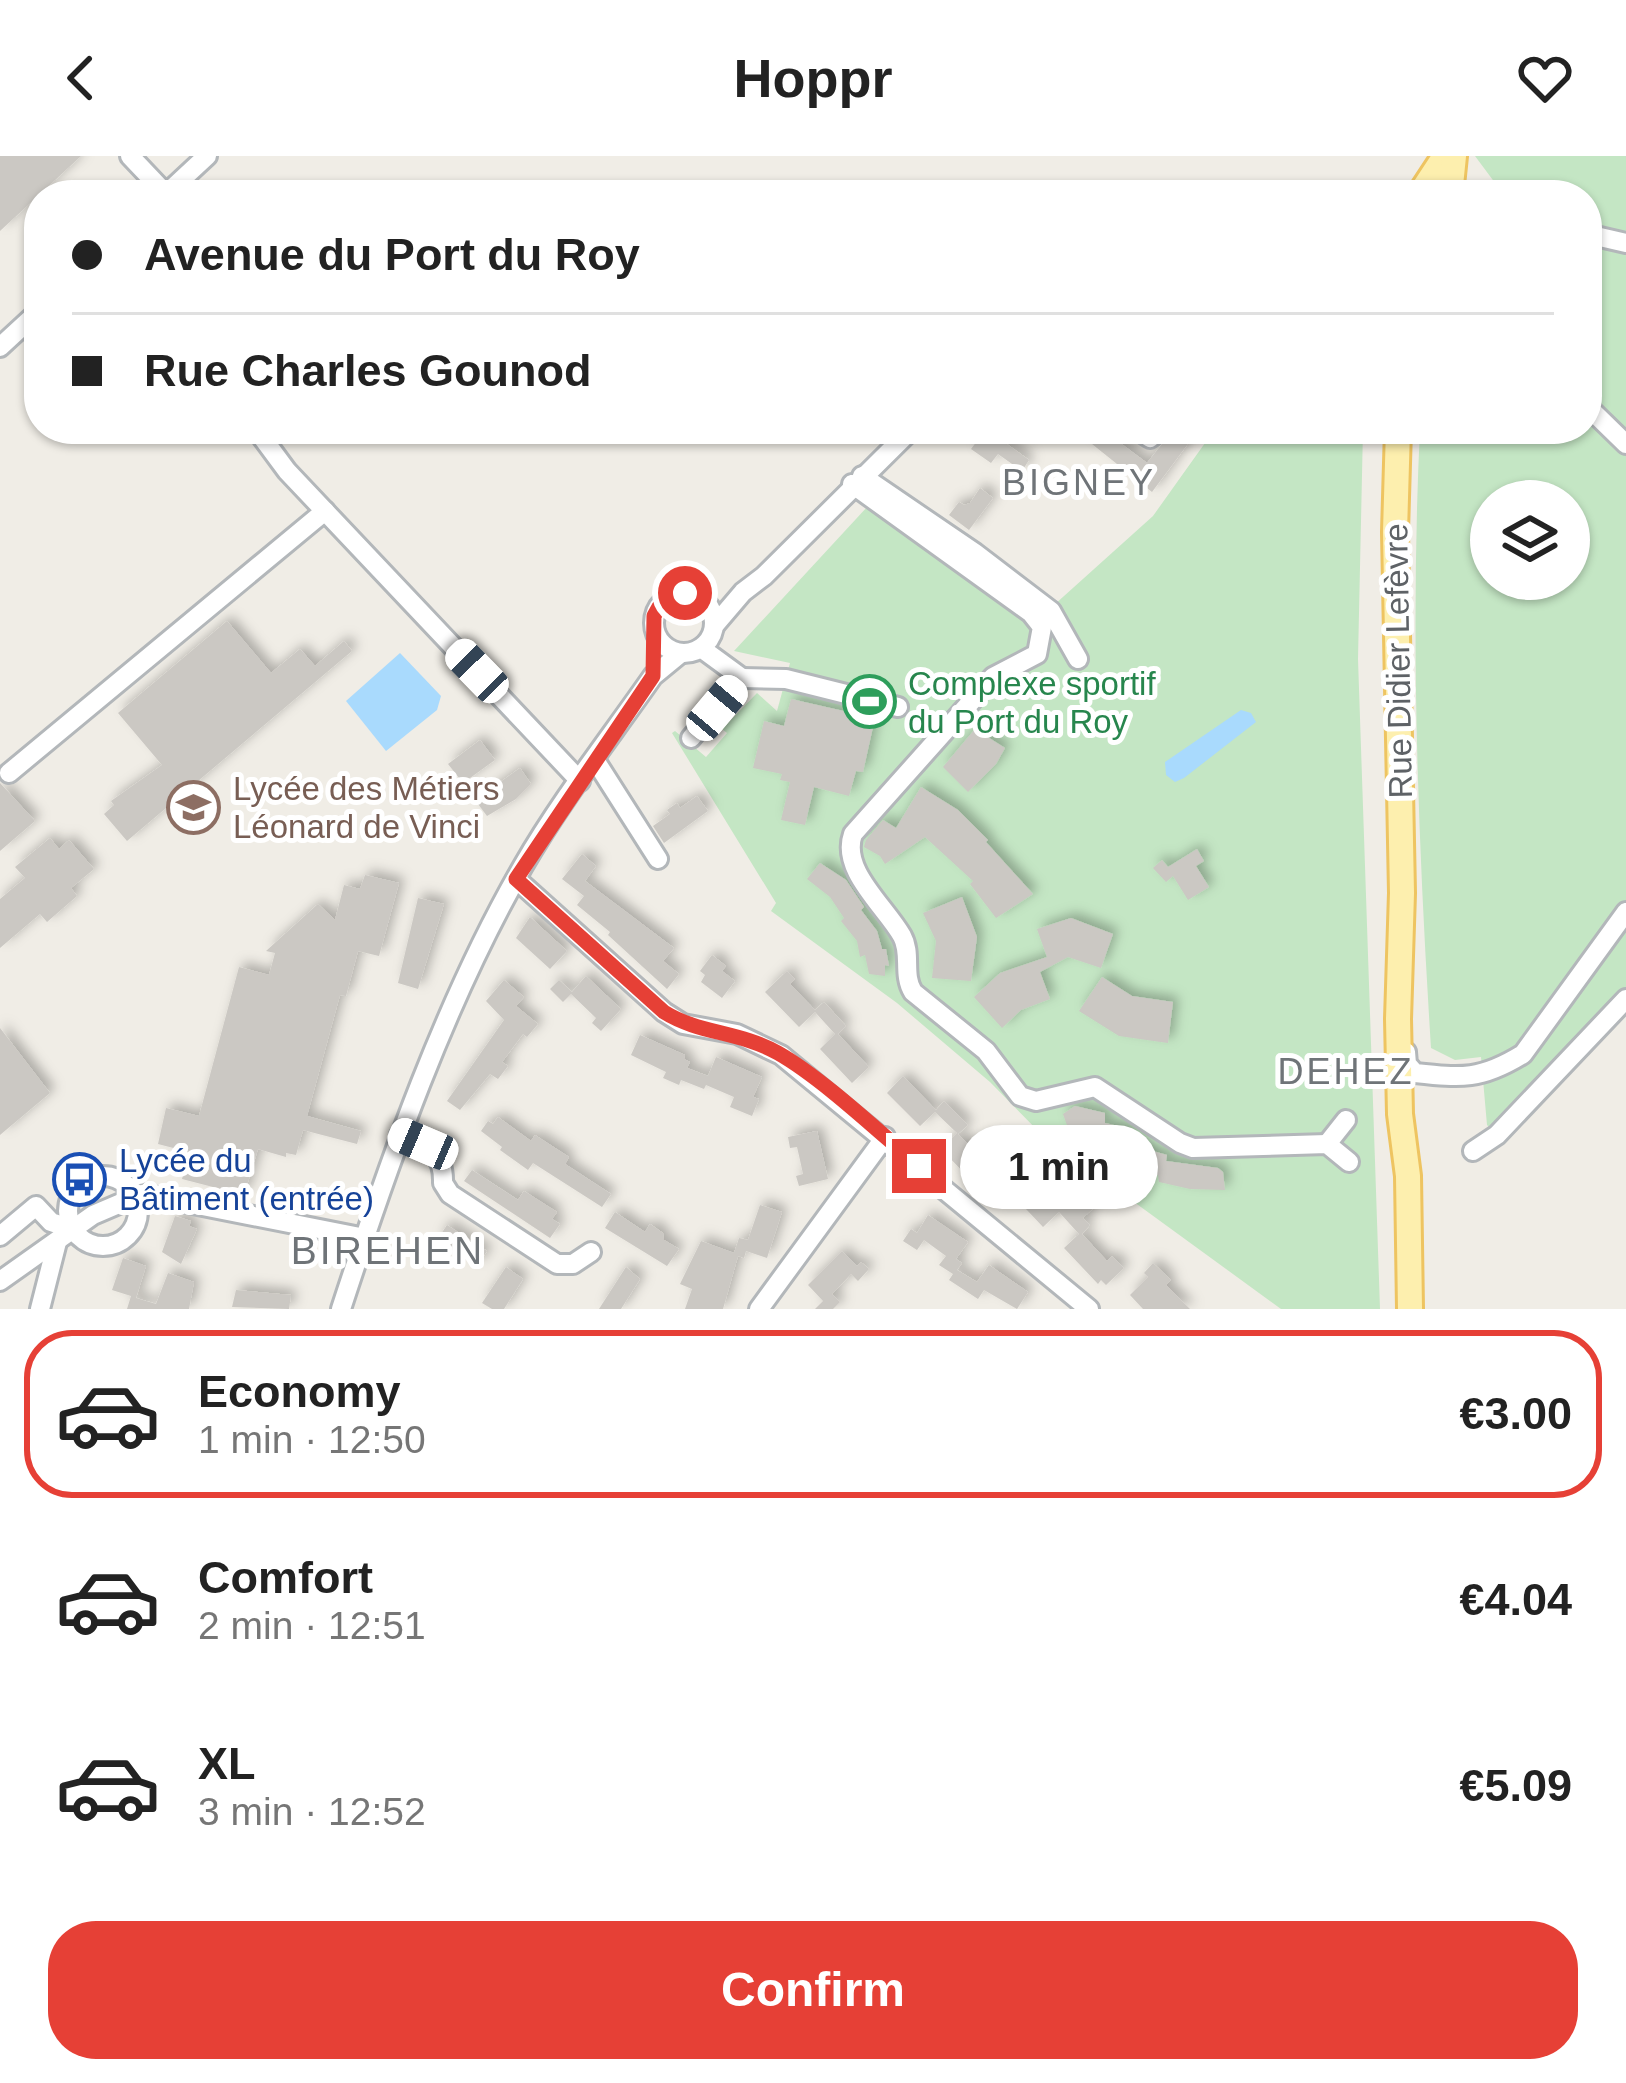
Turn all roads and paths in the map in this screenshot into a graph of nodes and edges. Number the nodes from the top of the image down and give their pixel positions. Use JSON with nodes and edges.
{"nodes":[{"id":1,"x":130,"y":156,"type":"edge"},
{"id":2,"x":207,"y":156,"type":"edge"},
{"id":3,"x":1450,"y":156,"type":"edge"},
{"id":4,"x":152,"y":180,"type":"edge"},
{"id":5,"x":181,"y":180,"type":"edge"},
{"id":6,"x":1430,"y":180,"type":"edge"},
{"id":7,"x":24,"y":324,"type":"edge"},
{"id":8,"x":0,"y":347,"type":"edge"},
{"id":9,"x":1602,"y":421,"type":"edge"},
{"id":10,"x":267,"y":444,"type":"edge"},
{"id":11,"x":897,"y":444,"type":"edge"},
{"id":12,"x":1398,"y":444,"type":"edge"},
{"id":13,"x":1626,"y":444,"type":"edge"},
{"id":14,"x":857,"y":480,"type":"junction"},
{"id":15,"x":325,"y":511,"type":"junction"},
{"id":16,"x":743,"y":592,"type":"junction"},
{"id":17,"x":704,"y":601,"type":"junction"},
{"id":18,"x":714,"y":626,"type":"junction"},
{"id":19,"x":657,"y":637,"type":"junction"},
{"id":20,"x":691,"y":651,"type":"junction"},
{"id":21,"x":1078,"y":659,"type":"dead end"},
{"id":22,"x":653,"y":676,"type":"junction"},
{"id":23,"x":742,"y":678,"type":"junction"},
{"id":24,"x":898,"y":707,"type":"dead end"},
{"id":25,"x":691,"y":738,"type":"dead end"},
{"id":26,"x":595,"y":760,"type":"junction"},
{"id":27,"x":9,"y":772,"type":"dead end"},
{"id":28,"x":580,"y":781,"type":"junction"},
{"id":29,"x":658,"y":859,"type":"dead end"},
{"id":30,"x":516,"y":879,"type":"junction"},
{"id":31,"x":1402,"y":893,"type":"junction"},
{"id":32,"x":1626,"y":912,"type":"edge"},
{"id":33,"x":1399,"y":991,"type":"junction"},
{"id":34,"x":1626,"y":999,"type":"edge"},
{"id":35,"x":1415,"y":1073,"type":"junction"},
{"id":36,"x":1346,"y":1120,"type":"dead end"},
{"id":37,"x":400,"y":1135,"type":"junction"},
{"id":38,"x":885,"y":1137,"type":"junction"},
{"id":39,"x":1327,"y":1144,"type":"junction"},
{"id":40,"x":1473,"y":1151,"type":"dead end"},
{"id":41,"x":1349,"y":1162,"type":"dead end"},
{"id":42,"x":1408,"y":1176,"type":"junction"},
{"id":43,"x":135,"y":1196,"type":"junction"},
{"id":44,"x":65,"y":1236,"type":"junction"},
{"id":45,"x":0,"y":1237,"type":"edge"},
{"id":46,"x":365,"y":1238,"type":"junction"},
{"id":47,"x":591,"y":1252,"type":"dead end"},
{"id":48,"x":0,"y":1282,"type":"edge"},
{"id":49,"x":41,"y":1301,"type":"edge"},
{"id":50,"x":340,"y":1309,"type":"edge"},
{"id":51,"x":759,"y":1309,"type":"edge"},
{"id":52,"x":1089,"y":1309,"type":"edge"},
{"id":53,"x":1410,"y":1309,"type":"edge"}],
"edges":[{"from":1,"to":4,"type":"street"},
{"from":2,"to":5,"type":"street"},
{"from":3,"to":6,"type":"main road"},
{"from":7,"to":8,"type":"street"},
{"from":9,"to":13,"type":"street"},
{"from":10,"to":15,"type":"street"},
{"from":11,"to":14,"type":"street"},
{"from":12,"to":31,"type":"main road","name":"Rue Didier Lefèvre"},
{"from":14,"to":16,"type":"street"},
{"from":14,"to":21,"type":"street"},
{"from":14,"to":39,"type":"street"},
{"from":15,"to":27,"type":"street"},
{"from":15,"to":28,"type":"street"},
{"from":16,"to":17,"type":"street"},
{"from":16,"to":18,"type":"street"},
{"from":17,"to":18,"type":"street"},
{"from":17,"to":19,"type":"street"},
{"from":18,"to":20,"type":"street"},
{"from":19,"to":20,"type":"street"},
{"from":19,"to":22,"type":"street"},
{"from":20,"to":22,"type":"street"},
{"from":20,"to":23,"type":"street"},
{"from":22,"to":26,"type":"street"},
{"from":23,"to":24,"type":"street"},
{"from":23,"to":25,"type":"street"},
{"from":26,"to":28,"type":"street"},
{"from":26,"to":29,"type":"street"},
{"from":28,"to":30,"type":"street"},
{"from":30,"to":37,"type":"street"},
{"from":30,"to":38,"type":"street"},
{"from":31,"to":33,"type":"main road","name":"Rue Didier Lefèvre"},
{"from":31,"to":35,"type":"main road","name":"Rue Didier Lefèvre"},
{"from":32,"to":35,"type":"street"},
{"from":33,"to":35,"type":"street"},
{"from":33,"to":42,"type":"main road","name":"Rue Didier Lefèvre"},
{"from":34,"to":40,"type":"street"},
{"from":35,"to":42,"type":"main road","name":"Rue Didier Lefèvre"},
{"from":36,"to":39,"type":"street"},
{"from":37,"to":46,"type":"street"},
{"from":37,"to":47,"type":"street"},
{"from":38,"to":51,"type":"street"},
{"from":38,"to":52,"type":"street"},
{"from":39,"to":41,"type":"street"},
{"from":42,"to":53,"type":"main road","name":"Rue Didier Lefèvre"},
{"from":43,"to":44,"type":"street"},
{"from":43,"to":44,"type":"street"},
{"from":43,"to":44,"type":"street"},
{"from":43,"to":46,"type":"street"},
{"from":44,"to":45,"type":"street"},
{"from":44,"to":48,"type":"street"},
{"from":44,"to":49,"type":"street"},
{"from":46,"to":50,"type":"street"},
{"from":48,"to":49,"type":"street"}]}
